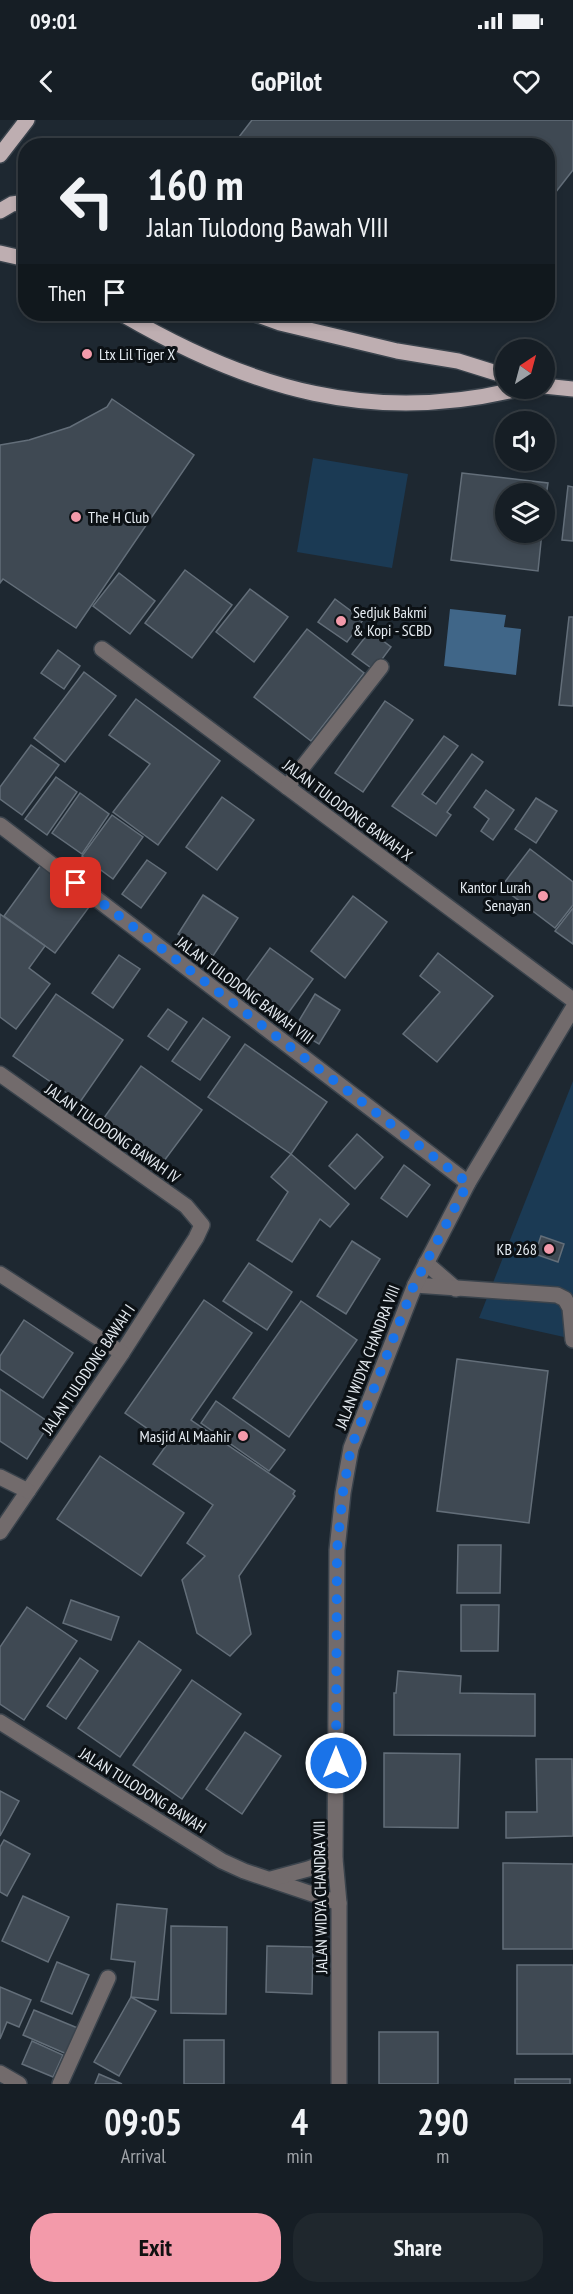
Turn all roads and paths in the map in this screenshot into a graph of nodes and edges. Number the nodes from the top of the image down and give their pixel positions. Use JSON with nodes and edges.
{"nodes":[{"id":1,"x":27,"y":120,"type":"edge"},
{"id":2,"x":0,"y":155,"type":"edge"},
{"id":3,"x":18,"y":203,"type":"edge"},
{"id":4,"x":0,"y":212,"type":"edge"},
{"id":5,"x":0,"y":253,"type":"edge"},
{"id":6,"x":18,"y":257,"type":"edge"},
{"id":7,"x":134,"y":321,"type":"edge"},
{"id":8,"x":274,"y":321,"type":"edge"},
{"id":9,"x":495,"y":373,"type":"edge"},
{"id":10,"x":555,"y":387,"type":"edge"},
{"id":11,"x":573,"y":389,"type":"edge"},
{"id":12,"x":495,"y":396,"type":"edge"},
{"id":13,"x":102,"y":649,"type":"dead end"},
{"id":14,"x":381,"y":667,"type":"dead end"},
{"id":15,"x":287,"y":787,"type":"junction"},
{"id":16,"x":0,"y":825,"type":"edge"},
{"id":17,"x":573,"y":1000,"type":"edge"},
{"id":18,"x":573,"y":1008,"type":"edge"},
{"id":19,"x":0,"y":1074,"type":"edge"},
{"id":20,"x":468,"y":1183,"type":"junction"},
{"id":21,"x":202,"y":1225,"type":"joint"},
{"id":22,"x":426,"y":1263,"type":"junction"},
{"id":23,"x":0,"y":1274,"type":"edge"},
{"id":24,"x":414,"y":1285,"type":"junction"},
{"id":25,"x":456,"y":1289,"type":"junction"},
{"id":26,"x":573,"y":1340,"type":"edge"},
{"id":27,"x":122,"y":1353,"type":"junction"},
{"id":28,"x":0,"y":1477,"type":"edge"},
{"id":29,"x":28,"y":1491,"type":"junction"},
{"id":30,"x":0,"y":1532,"type":"edge"},
{"id":31,"x":0,"y":1722,"type":"edge"},
{"id":32,"x":336,"y":1859,"type":"junction"},
{"id":33,"x":271,"y":1879,"type":"junction"},
{"id":34,"x":339,"y":1903,"type":"junction"},
{"id":35,"x":108,"y":1978,"type":"dead end"},
{"id":36,"x":0,"y":2073,"type":"edge"},
{"id":37,"x":19,"y":2084,"type":"edge"},
{"id":38,"x":60,"y":2084,"type":"edge"},
{"id":39,"x":339,"y":2084,"type":"edge"}],
"edges":[{"from":1,"to":2,"type":"main road"},
{"from":3,"to":4,"type":"main road"},
{"from":5,"to":6,"type":"main road"},
{"from":7,"to":12,"type":"main road"},
{"from":8,"to":9,"type":"main road"},
{"from":10,"to":11,"type":"main road"},
{"from":13,"to":15,"type":"street","name":"JALAN TULODONG BAWAH X"},
{"from":14,"to":15,"type":"street"},
{"from":15,"to":17,"type":"street","name":"JALAN TULODONG BAWAH X"},
{"from":16,"to":20,"type":"street","name":"JALAN TULODONG BAWAH VIII"},
{"from":18,"to":20,"type":"street","name":"JALAN WIDYA CHANDRA VIII"},
{"from":19,"to":21,"type":"street","name":"JALAN TULODONG BAWAH IV"},
{"from":20,"to":22,"type":"street","name":"JALAN WIDYA CHANDRA VIII"},
{"from":21,"to":27,"type":"street","name":"JALAN TULODONG BAWAH I"},
{"from":22,"to":24,"type":"street","name":"JALAN WIDYA CHANDRA VIII"},
{"from":22,"to":25,"type":"street"},
{"from":23,"to":27,"type":"street"},
{"from":24,"to":25,"type":"street"},
{"from":24,"to":32,"type":"street","name":"JALAN WIDYA CHANDRA VIII"},
{"from":25,"to":26,"type":"street"},
{"from":27,"to":29,"type":"street","name":"JALAN TULODONG BAWAH I"},
{"from":28,"to":29,"type":"street"},
{"from":29,"to":30,"type":"street","name":"JALAN TULODONG BAWAH I"},
{"from":31,"to":33,"type":"street","name":"JALAN TULODONG BAWAH"},
{"from":32,"to":33,"type":"street"},
{"from":32,"to":34,"type":"street","name":"JALAN WIDYA CHANDRA VIII"},
{"from":33,"to":34,"type":"street","name":"JALAN TULODONG BAWAH"},
{"from":34,"to":39,"type":"street","name":"JALAN WIDYA CHANDRA VIII"},
{"from":35,"to":38,"type":"street"},
{"from":36,"to":37,"type":"street"}]}
